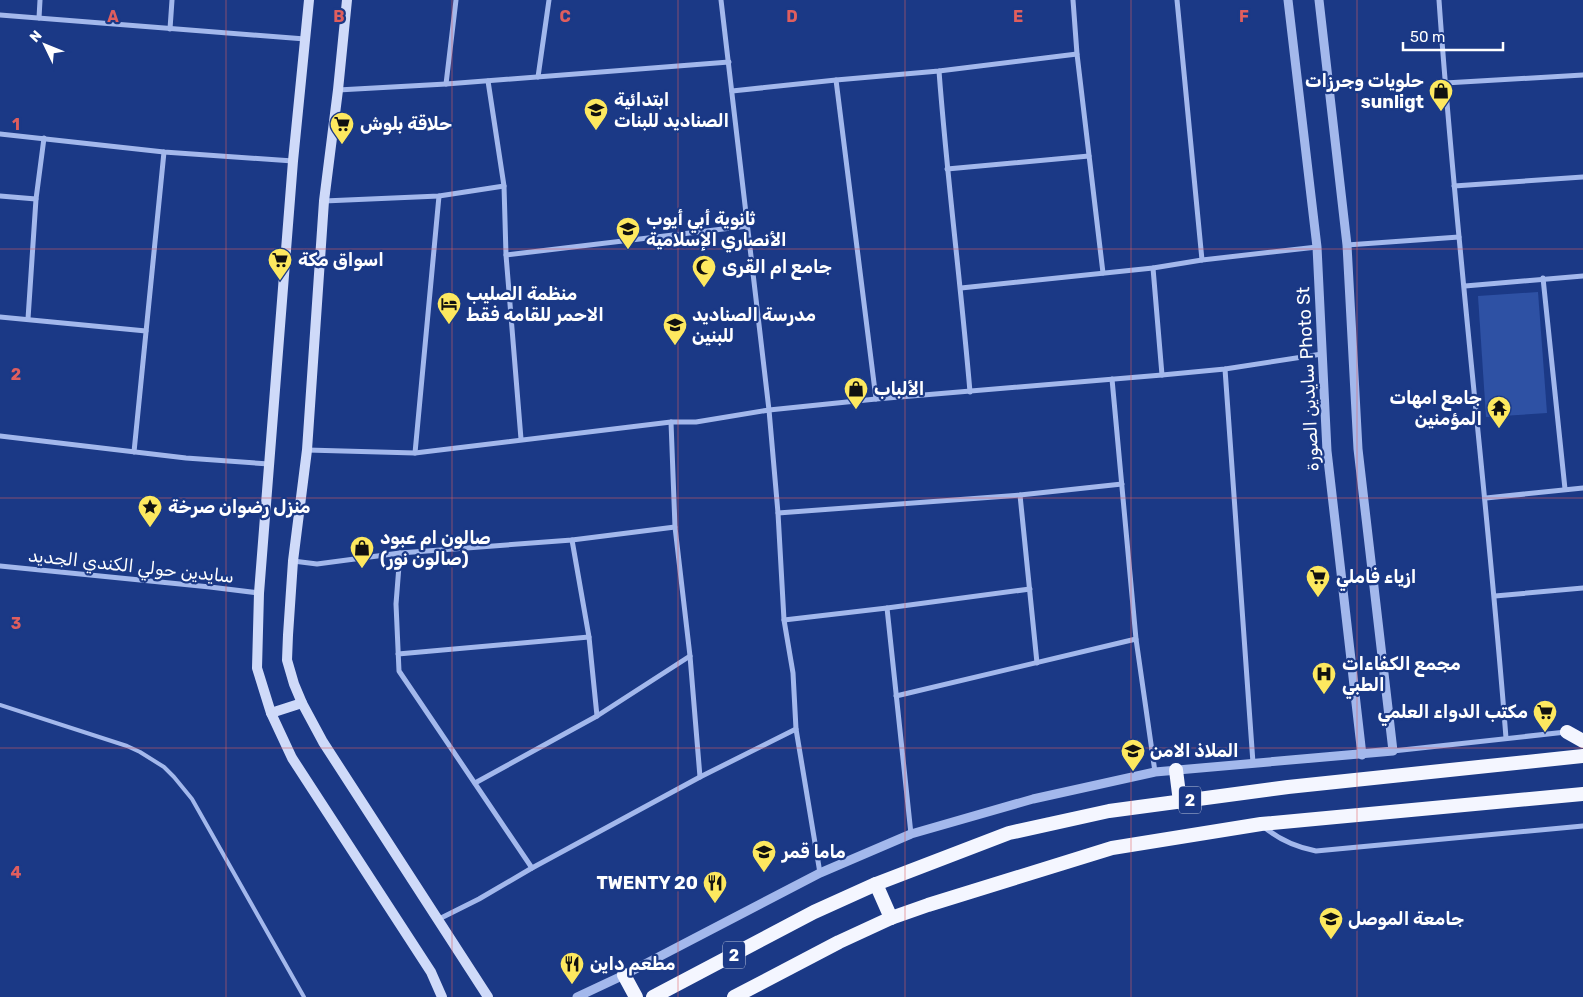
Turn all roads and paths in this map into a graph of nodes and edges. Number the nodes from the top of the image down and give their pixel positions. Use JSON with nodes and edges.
{"nodes":[{"id":1,"x":40,"y":0,"type":"edge"},
{"id":2,"x":172,"y":0,"type":"edge"},
{"id":3,"x":309,"y":0,"type":"edge"},
{"id":4,"x":347,"y":0,"type":"edge"},
{"id":5,"x":456,"y":0,"type":"edge"},
{"id":6,"x":549,"y":0,"type":"edge"},
{"id":7,"x":721,"y":0,"type":"edge"},
{"id":8,"x":1073,"y":0,"type":"edge"},
{"id":9,"x":1177,"y":0,"type":"edge"},
{"id":10,"x":1288,"y":0,"type":"edge"},
{"id":11,"x":1319,"y":0,"type":"edge"},
{"id":12,"x":1440,"y":0,"type":"edge"},
{"id":13,"x":0,"y":15,"type":"edge"},
{"id":14,"x":39,"y":18,"type":"junction"},
{"id":15,"x":170,"y":29,"type":"junction"},
{"id":16,"x":305,"y":39,"type":"junction"},
{"id":17,"x":1077,"y":54,"type":"junction"},
{"id":18,"x":729,"y":62,"type":"junction"},
{"id":19,"x":939,"y":71,"type":"junction"},
{"id":20,"x":1583,"y":75,"type":"edge"},
{"id":21,"x":538,"y":77,"type":"junction"},
{"id":22,"x":836,"y":80,"type":"junction"},
{"id":23,"x":488,"y":81,"type":"junction"},
{"id":24,"x":1445,"y":83,"type":"junction"},
{"id":25,"x":446,"y":84,"type":"junction"},
{"id":26,"x":338,"y":90,"type":"junction"},
{"id":27,"x":732,"y":91,"type":"junction"},
{"id":28,"x":0,"y":134,"type":"edge"},
{"id":29,"x":44,"y":138,"type":"junction"},
{"id":30,"x":164,"y":152,"type":"junction"},
{"id":31,"x":1089,"y":156,"type":"junction"},
{"id":32,"x":293,"y":160,"type":"junction"},
{"id":33,"x":947,"y":169,"type":"junction"},
{"id":34,"x":1583,"y":177,"type":"edge"},
{"id":35,"x":504,"y":186,"type":"junction"},
{"id":36,"x":1454,"y":186,"type":"junction"},
{"id":37,"x":0,"y":196,"type":"edge"},
{"id":38,"x":439,"y":196,"type":"junction"},
{"id":39,"x":36,"y":199,"type":"junction"},
{"id":40,"x":324,"y":201,"type":"junction"},
{"id":41,"x":748,"y":226,"type":"junction"},
{"id":42,"x":1459,"y":237,"type":"junction"},
{"id":43,"x":1347,"y":244,"type":"junction"},
{"id":44,"x":1317,"y":247,"type":"junction"},
{"id":45,"x":506,"y":255,"type":"junction"},
{"id":46,"x":1202,"y":260,"type":"junction"},
{"id":47,"x":1153,"y":268,"type":"junction"},
{"id":48,"x":1102,"y":273,"type":"junction"},
{"id":49,"x":1583,"y":276,"type":"edge"},
{"id":50,"x":1543,"y":278,"type":"junction"},
{"id":51,"x":1465,"y":286,"type":"junction"},
{"id":52,"x":961,"y":288,"type":"junction"},
{"id":53,"x":0,"y":317,"type":"edge"},
{"id":54,"x":28,"y":319,"type":"junction"},
{"id":55,"x":146,"y":330,"type":"junction"},
{"id":56,"x":1322,"y":354,"type":"junction"},
{"id":57,"x":1225,"y":369,"type":"junction"},
{"id":58,"x":1162,"y":375,"type":"junction"},
{"id":59,"x":1112,"y":379,"type":"junction"},
{"id":60,"x":970,"y":392,"type":"junction"},
{"id":61,"x":876,"y":399,"type":"junction"},
{"id":62,"x":769,"y":410,"type":"junction"},
{"id":63,"x":671,"y":422,"type":"junction"},
{"id":64,"x":0,"y":436,"type":"edge"},
{"id":65,"x":521,"y":440,"type":"junction"},
{"id":66,"x":307,"y":450,"type":"junction"},
{"id":67,"x":134,"y":452,"type":"junction"},
{"id":68,"x":415,"y":453,"type":"junction"},
{"id":69,"x":269,"y":464,"type":"junction"},
{"id":70,"x":1122,"y":484,"type":"junction"},
{"id":71,"x":1583,"y":488,"type":"edge"},
{"id":72,"x":1565,"y":489,"type":"junction"},
{"id":73,"x":1020,"y":494,"type":"junction"},
{"id":74,"x":1486,"y":498,"type":"junction"},
{"id":75,"x":778,"y":514,"type":"junction"},
{"id":76,"x":675,"y":527,"type":"junction"},
{"id":77,"x":572,"y":540,"type":"junction"},
{"id":78,"x":400,"y":553,"type":"junction"},
{"id":79,"x":293,"y":561,"type":"junction"},
{"id":80,"x":0,"y":566,"type":"edge"},
{"id":81,"x":1583,"y":588,"type":"edge"},
{"id":82,"x":1030,"y":589,"type":"junction"},
{"id":83,"x":259,"y":593,"type":"junction"},
{"id":84,"x":1495,"y":596,"type":"junction"},
{"id":85,"x":887,"y":608,"type":"junction"},
{"id":86,"x":784,"y":620,"type":"junction"},
{"id":87,"x":589,"y":637,"type":"junction"},
{"id":88,"x":1136,"y":639,"type":"junction"},
{"id":89,"x":398,"y":654,"type":"junction"},
{"id":90,"x":690,"y":656,"type":"junction"},
{"id":91,"x":1037,"y":662,"type":"junction"},
{"id":92,"x":896,"y":696,"type":"junction"},
{"id":93,"x":302,"y":703,"type":"junction"},
{"id":94,"x":0,"y":705,"type":"edge"},
{"id":95,"x":271,"y":713,"type":"junction"},
{"id":96,"x":597,"y":716,"type":"junction"},
{"id":97,"x":796,"y":729,"type":"junction"},
{"id":98,"x":1575,"y":735,"type":"edge"},
{"id":99,"x":1506,"y":738,"type":"junction"},
{"id":100,"x":1393,"y":751,"type":"junction"},
{"id":101,"x":1362,"y":755,"type":"junction"},
{"id":102,"x":1583,"y":756,"type":"edge"},
{"id":103,"x":1253,"y":763,"type":"junction"},
{"id":104,"x":1176,"y":770,"type":"junction"},
{"id":105,"x":1155,"y":772,"type":"junction"},
{"id":106,"x":700,"y":777,"type":"junction"},
{"id":107,"x":475,"y":783,"type":"junction"},
{"id":108,"x":1583,"y":794,"type":"edge"},
{"id":109,"x":1180,"y":802,"type":"junction"},
{"id":110,"x":1261,"y":824,"type":"junction"},
{"id":111,"x":1583,"y":826,"type":"edge"},
{"id":112,"x":911,"y":834,"type":"junction"},
{"id":113,"x":532,"y":868,"type":"junction"},
{"id":114,"x":820,"y":873,"type":"junction"},
{"id":115,"x":876,"y":884,"type":"junction"},
{"id":116,"x":892,"y":918,"type":"junction"},
{"id":117,"x":439,"y":919,"type":"junction"},
{"id":118,"x":624,"y":975,"type":"junction"},
{"id":119,"x":304,"y":997,"type":"edge"},
{"id":120,"x":442,"y":997,"type":"edge"},
{"id":121,"x":488,"y":997,"type":"edge"},
{"id":122,"x":576,"y":997,"type":"edge"},
{"id":123,"x":636,"y":997,"type":"edge"},
{"id":124,"x":653,"y":997,"type":"edge"},
{"id":125,"x":734,"y":997,"type":"edge"}],
"edges":[{"from":1,"to":14,"type":"street"},
{"from":2,"to":15,"type":"street"},
{"from":3,"to":16,"type":"main road"},
{"from":4,"to":26,"type":"main road"},
{"from":5,"to":25,"type":"street"},
{"from":6,"to":21,"type":"street"},
{"from":7,"to":18,"type":"street"},
{"from":8,"to":17,"type":"street"},
{"from":9,"to":46,"type":"street"},
{"from":10,"to":44,"type":"street","name":"سايدين الصورة Photo St"},
{"from":11,"to":43,"type":"street"},
{"from":12,"to":24,"type":"street"},
{"from":13,"to":14,"type":"street"},
{"from":14,"to":15,"type":"street"},
{"from":15,"to":16,"type":"street"},
{"from":16,"to":32,"type":"main road"},
{"from":17,"to":19,"type":"street"},
{"from":17,"to":31,"type":"street"},
{"from":18,"to":21,"type":"street"},
{"from":18,"to":27,"type":"street"},
{"from":19,"to":22,"type":"street"},
{"from":19,"to":33,"type":"street"},
{"from":20,"to":24,"type":"street"},
{"from":21,"to":23,"type":"street"},
{"from":22,"to":27,"type":"street"},
{"from":22,"to":61,"type":"street"},
{"from":23,"to":25,"type":"street"},
{"from":23,"to":35,"type":"street"},
{"from":24,"to":36,"type":"street"},
{"from":25,"to":26,"type":"street"},
{"from":26,"to":40,"type":"main road"},
{"from":27,"to":41,"type":"street"},
{"from":28,"to":29,"type":"street"},
{"from":29,"to":30,"type":"street"},
{"from":29,"to":39,"type":"street"},
{"from":30,"to":32,"type":"street"},
{"from":30,"to":55,"type":"street"},
{"from":31,"to":33,"type":"street"},
{"from":31,"to":48,"type":"street"},
{"from":32,"to":69,"type":"main road"},
{"from":33,"to":52,"type":"street"},
{"from":34,"to":36,"type":"street"},
{"from":35,"to":38,"type":"street"},
{"from":35,"to":45,"type":"street"},
{"from":36,"to":42,"type":"street"},
{"from":37,"to":39,"type":"street"},
{"from":38,"to":40,"type":"street"},
{"from":38,"to":68,"type":"street"},
{"from":39,"to":54,"type":"street"},
{"from":40,"to":66,"type":"main road"},
{"from":41,"to":45,"type":"street"},
{"from":41,"to":62,"type":"street"},
{"from":42,"to":43,"type":"street"},
{"from":42,"to":51,"type":"street"},
{"from":43,"to":100,"type":"street"},
{"from":44,"to":46,"type":"street"},
{"from":44,"to":56,"type":"street","name":"سايدين الصورة Photo St"},
{"from":45,"to":65,"type":"street"},
{"from":46,"to":47,"type":"street"},
{"from":47,"to":48,"type":"street"},
{"from":47,"to":58,"type":"street"},
{"from":48,"to":52,"type":"street"},
{"from":49,"to":50,"type":"street"},
{"from":50,"to":51,"type":"street"},
{"from":50,"to":72,"type":"street"},
{"from":51,"to":74,"type":"street"},
{"from":52,"to":60,"type":"street"},
{"from":53,"to":54,"type":"street"},
{"from":54,"to":55,"type":"street"},
{"from":55,"to":67,"type":"street"},
{"from":56,"to":57,"type":"street"},
{"from":56,"to":101,"type":"street","name":"سايدين الصورة Photo St"},
{"from":57,"to":58,"type":"street"},
{"from":57,"to":103,"type":"street"},
{"from":58,"to":59,"type":"street"},
{"from":59,"to":60,"type":"street"},
{"from":59,"to":70,"type":"street"},
{"from":60,"to":61,"type":"street"},
{"from":61,"to":62,"type":"street"},
{"from":62,"to":63,"type":"street"},
{"from":62,"to":75,"type":"street"},
{"from":63,"to":65,"type":"street"},
{"from":63,"to":76,"type":"street"},
{"from":64,"to":67,"type":"street"},
{"from":65,"to":68,"type":"street"},
{"from":66,"to":68,"type":"street"},
{"from":66,"to":79,"type":"main road"},
{"from":67,"to":69,"type":"street"},
{"from":69,"to":83,"type":"main road"},
{"from":70,"to":73,"type":"street"},
{"from":70,"to":88,"type":"street"},
{"from":71,"to":72,"type":"street"},
{"from":72,"to":74,"type":"street"},
{"from":73,"to":75,"type":"street"},
{"from":73,"to":82,"type":"street"},
{"from":74,"to":84,"type":"street"},
{"from":75,"to":86,"type":"street"},
{"from":76,"to":77,"type":"street"},
{"from":76,"to":90,"type":"street"},
{"from":77,"to":78,"type":"street"},
{"from":77,"to":87,"type":"street"},
{"from":78,"to":79,"type":"street"},
{"from":78,"to":89,"type":"street"},
{"from":79,"to":93,"type":"main road"},
{"from":80,"to":83,"type":"street","name":"سايدين حولي الكندي الجديد"},
{"from":81,"to":84,"type":"street"},
{"from":82,"to":85,"type":"street"},
{"from":82,"to":91,"type":"street"},
{"from":83,"to":95,"type":"main road"},
{"from":84,"to":99,"type":"street"},
{"from":85,"to":86,"type":"street"},
{"from":85,"to":92,"type":"street"},
{"from":86,"to":97,"type":"street"},
{"from":87,"to":89,"type":"street"},
{"from":87,"to":96,"type":"street"},
{"from":88,"to":91,"type":"street"},
{"from":88,"to":105,"type":"street"},
{"from":89,"to":107,"type":"street"},
{"from":90,"to":96,"type":"street"},
{"from":90,"to":106,"type":"street"},
{"from":91,"to":92,"type":"street"},
{"from":92,"to":112,"type":"street"},
{"from":93,"to":95,"type":"main road"},
{"from":93,"to":117,"type":"main road"},
{"from":94,"to":119,"type":"lane"},
{"from":95,"to":120,"type":"main road"},
{"from":96,"to":107,"type":"street"},
{"from":97,"to":106,"type":"street"},
{"from":97,"to":114,"type":"street"},
{"from":98,"to":99,"type":"street"},
{"from":99,"to":100,"type":"street"},
{"from":100,"to":101,"type":"street"},
{"from":101,"to":103,"type":"street"},
{"from":102,"to":109,"type":"highway","number":"2"},
{"from":103,"to":104,"type":"street"},
{"from":104,"to":105,"type":"street"},
{"from":104,"to":109,"type":"highway"},
{"from":105,"to":112,"type":"street"},
{"from":106,"to":113,"type":"street"},
{"from":107,"to":113,"type":"street"},
{"from":108,"to":110,"type":"highway","number":"2"},
{"from":109,"to":115,"type":"highway","number":"2"},
{"from":110,"to":111,"type":"street"},
{"from":110,"to":116,"type":"highway","number":"2"},
{"from":112,"to":114,"type":"street"},
{"from":113,"to":117,"type":"street"},
{"from":114,"to":118,"type":"street"},
{"from":115,"to":116,"type":"highway"},
{"from":115,"to":124,"type":"highway","number":"2"},
{"from":116,"to":125,"type":"highway","number":"2"},
{"from":117,"to":121,"type":"main road"},
{"from":118,"to":122,"type":"street"},
{"from":118,"to":123,"type":"highway"}]}
